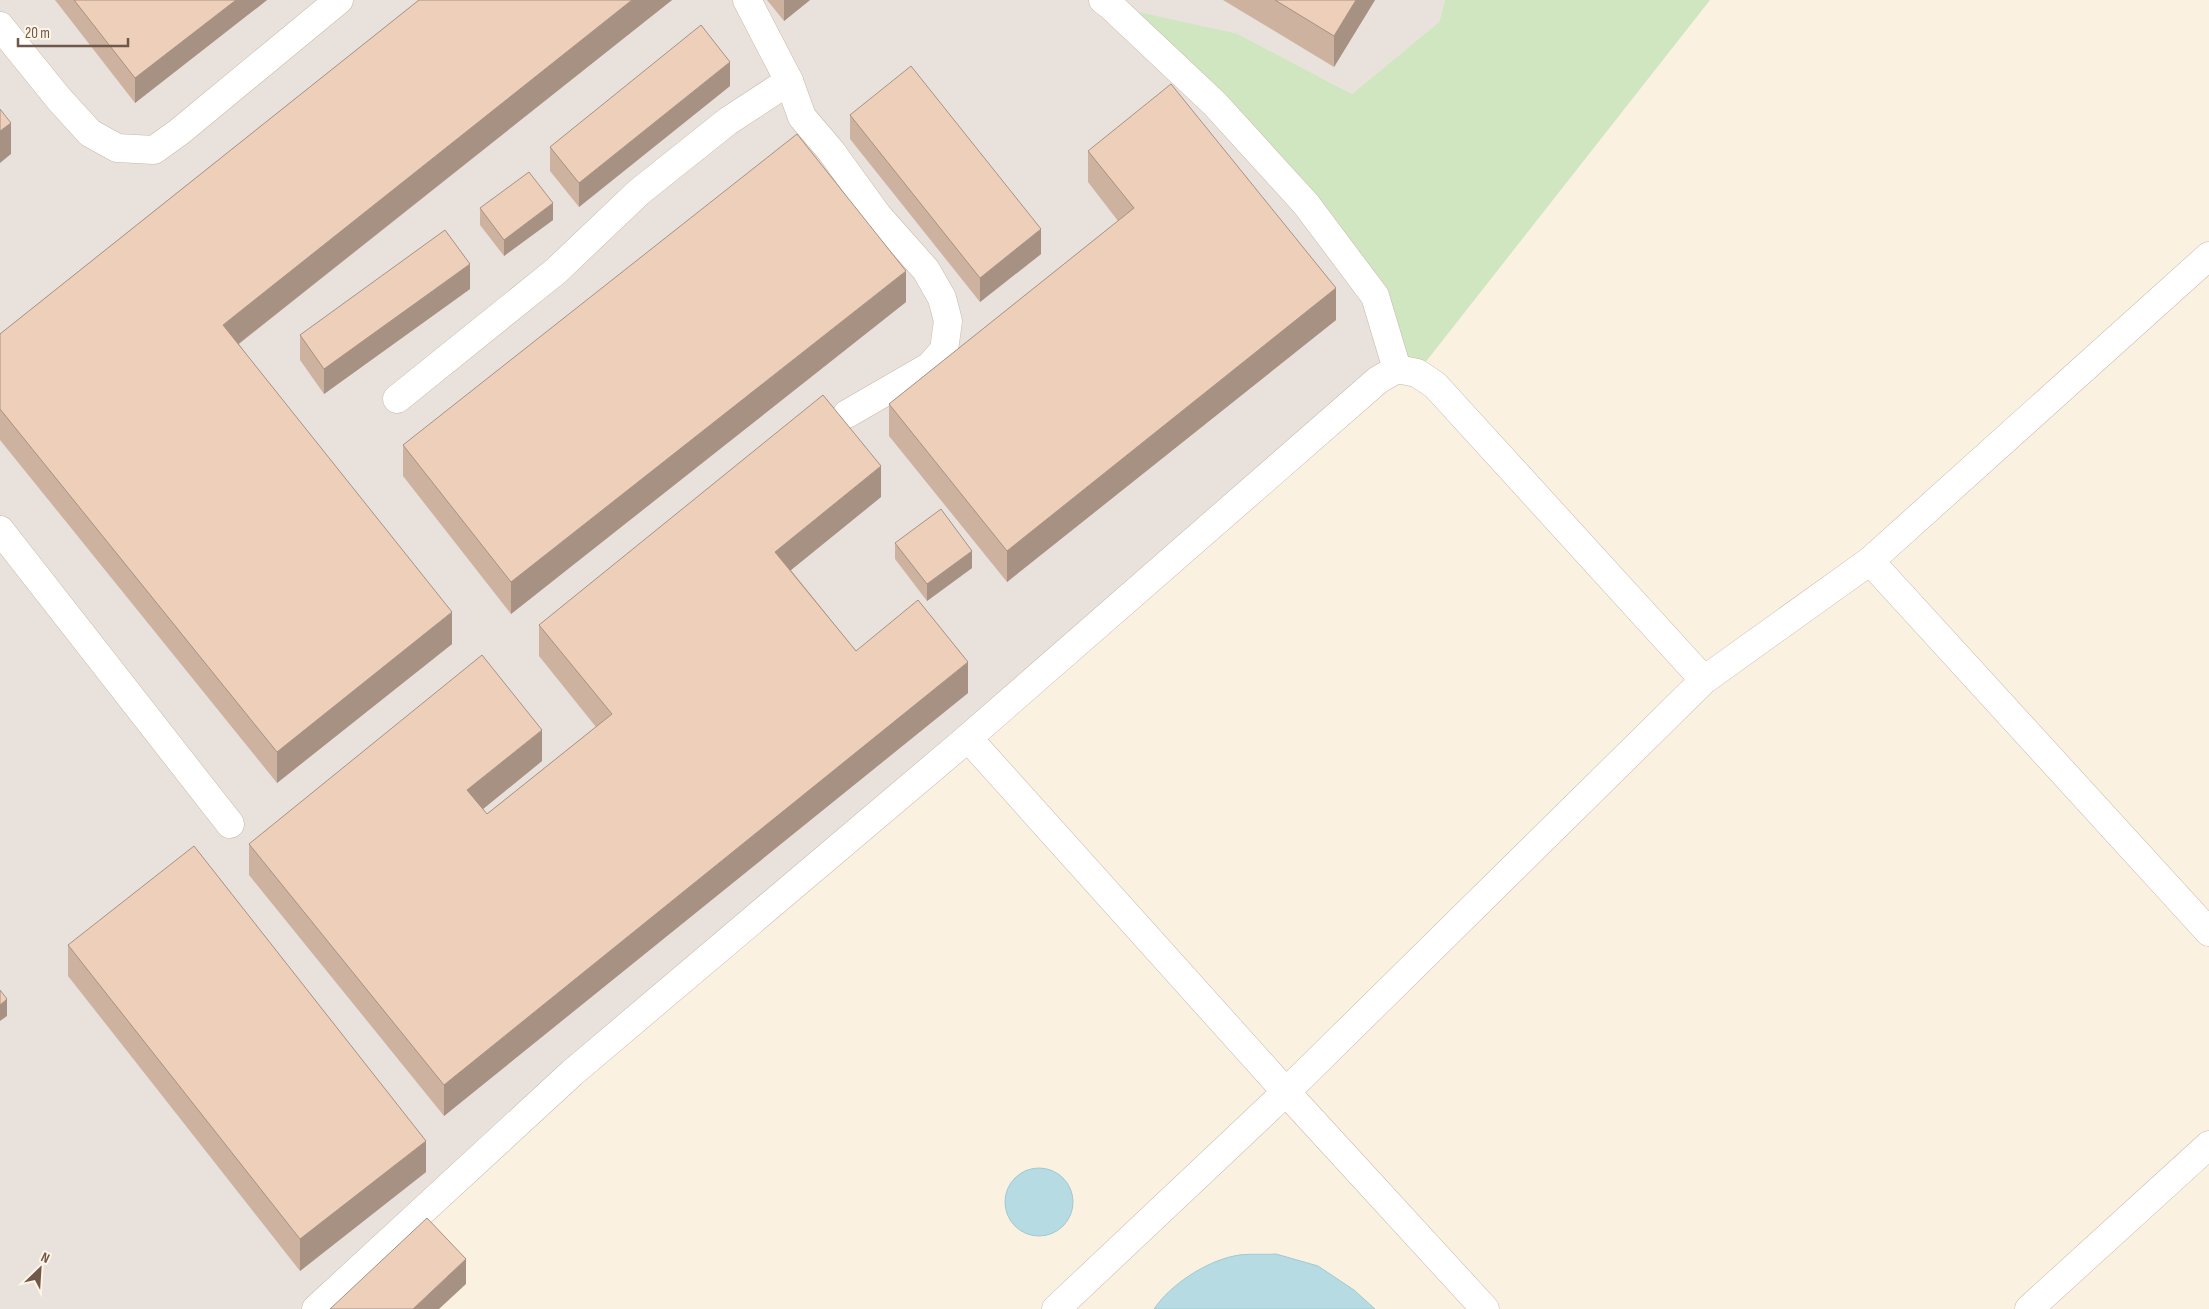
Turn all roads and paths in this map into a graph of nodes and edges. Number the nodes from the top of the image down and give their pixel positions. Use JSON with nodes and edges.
{"nodes":[{"id":1,"x":339,"y":0,"type":"edge"},
{"id":2,"x":747,"y":0,"type":"edge"},
{"id":3,"x":1103,"y":0,"type":"edge"},
{"id":4,"x":0,"y":26,"type":"edge"},
{"id":5,"x":788,"y":82,"type":"junction"},
{"id":6,"x":2209,"y":256,"type":"edge"},
{"id":7,"x":1397,"y":369,"type":"junction"},
{"id":8,"x":397,"y":399,"type":"dead end"},
{"id":9,"x":846,"y":414,"type":"dead end"},
{"id":10,"x":0,"y":530,"type":"edge"},
{"id":11,"x":1870,"y":561,"type":"junction"},
{"id":12,"x":1704,"y":680,"type":"junction"},
{"id":13,"x":968,"y":738,"type":"junction"},
{"id":14,"x":230,"y":824,"type":"dead end"},
{"id":15,"x":2209,"y":932,"type":"edge"},
{"id":16,"x":1286,"y":1092,"type":"junction"},
{"id":17,"x":2209,"y":1145,"type":"edge"},
{"id":18,"x":316,"y":1309,"type":"edge"},
{"id":19,"x":1056,"y":1309,"type":"edge"},
{"id":20,"x":1485,"y":1309,"type":"edge"},
{"id":21,"x":2029,"y":1309,"type":"edge"}],
"edges":[{"from":1,"to":4,"type":"lane"},
{"from":2,"to":5,"type":"lane"},
{"from":3,"to":7,"type":"lane"},
{"from":5,"to":8,"type":"lane"},
{"from":5,"to":9,"type":"lane"},
{"from":6,"to":11,"type":"lane"},
{"from":7,"to":12,"type":"lane"},
{"from":7,"to":13,"type":"lane"},
{"from":10,"to":14,"type":"lane"},
{"from":11,"to":12,"type":"lane"},
{"from":11,"to":15,"type":"lane"},
{"from":12,"to":16,"type":"lane"},
{"from":13,"to":16,"type":"lane"},
{"from":13,"to":18,"type":"lane"},
{"from":16,"to":19,"type":"lane"},
{"from":16,"to":20,"type":"lane"},
{"from":17,"to":21,"type":"lane"}]}
